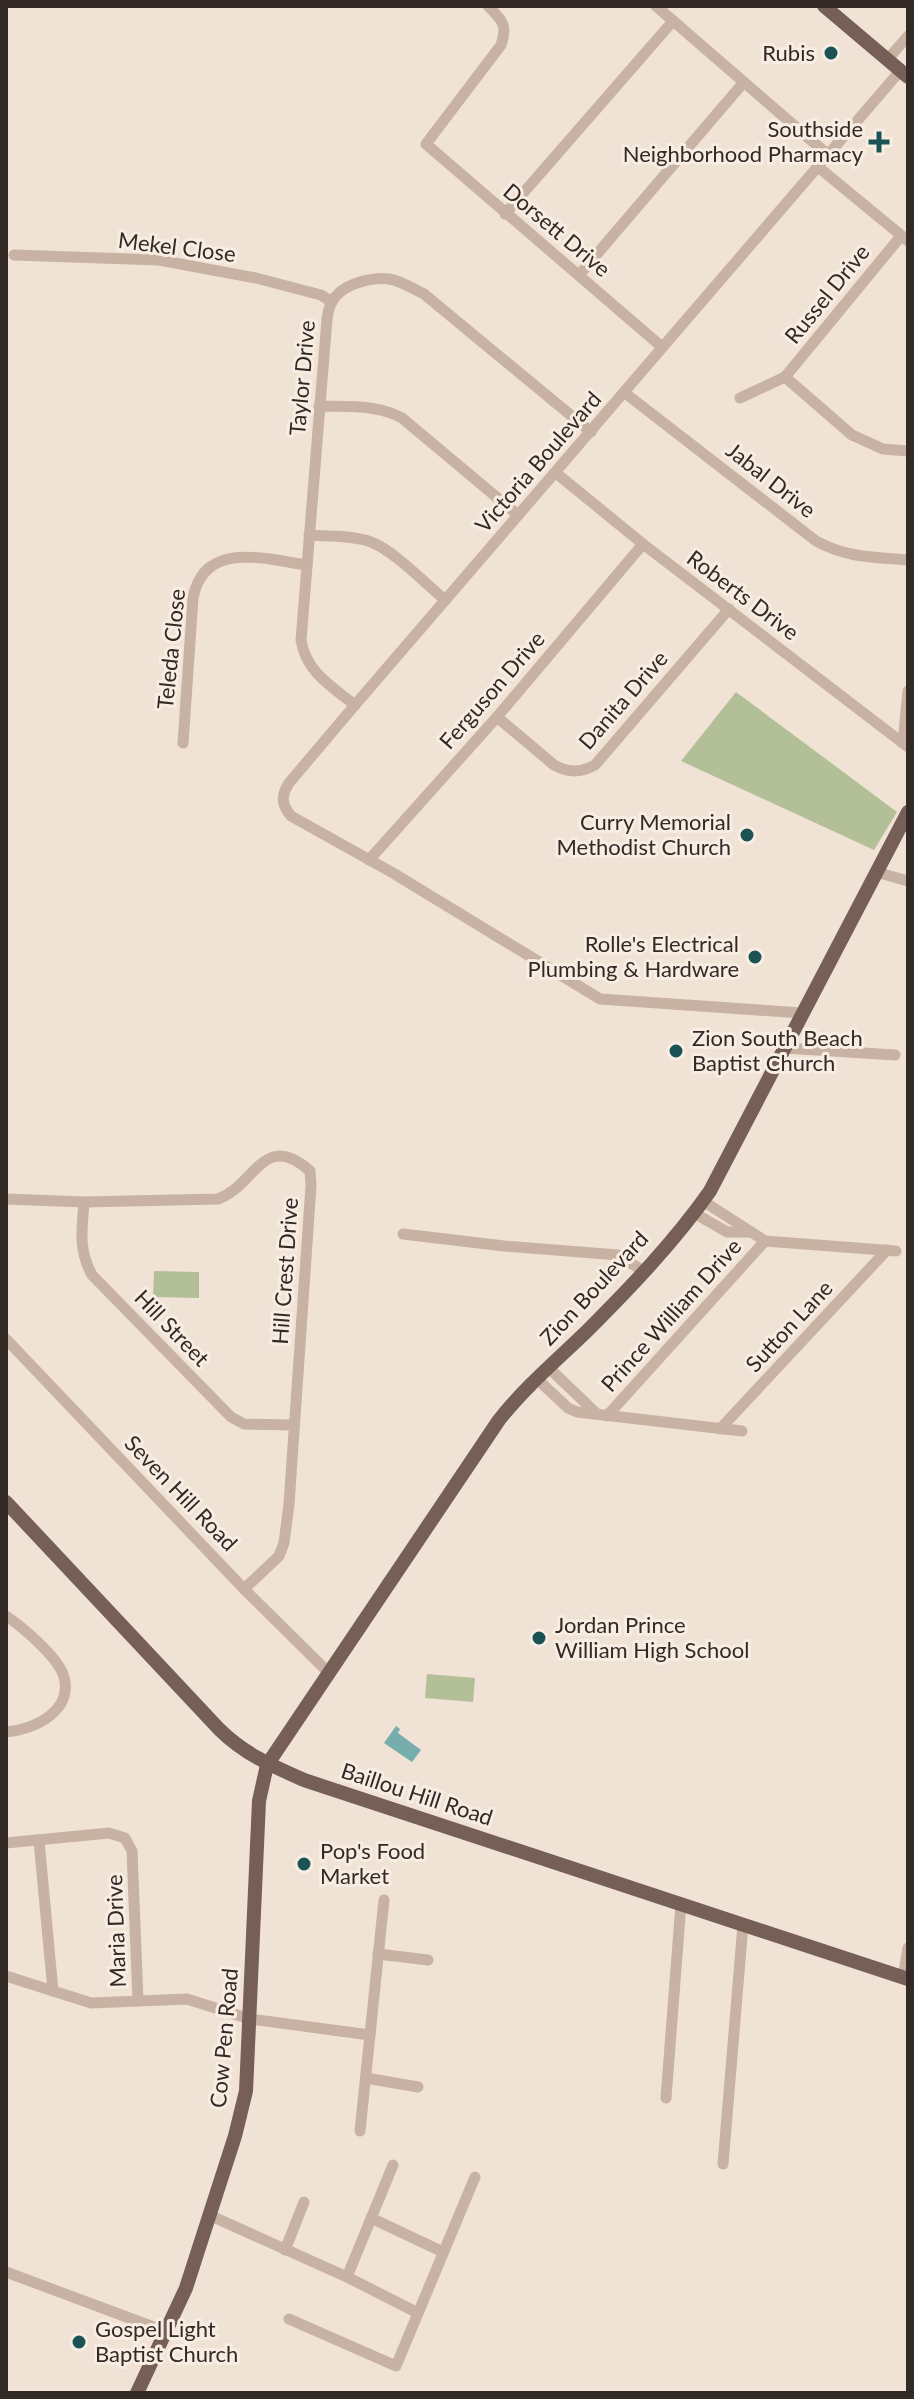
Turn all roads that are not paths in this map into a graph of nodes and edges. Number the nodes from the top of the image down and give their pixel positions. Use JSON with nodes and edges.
{"nodes":[{"id":1,"x":488,"y":6,"type":"edge"},
{"id":2,"x":656,"y":6,"type":"edge"},
{"id":3,"x":824,"y":6,"type":"edge"},
{"id":4,"x":673,"y":21,"type":"junction"},
{"id":5,"x":908,"y":36,"type":"edge"},
{"id":6,"x":887,"y":60,"type":"junction"},
{"id":7,"x":904,"y":74,"type":"edge"},
{"id":8,"x":744,"y":82,"type":"junction"},
{"id":9,"x":827,"y":154,"type":"junction"},
{"id":10,"x":817,"y":166,"type":"junction"},
{"id":11,"x":505,"y":214,"type":"junction"},
{"id":12,"x":904,"y":238,"type":"edge"},
{"id":13,"x":14,"y":255,"type":"dead end"},
{"id":14,"x":579,"y":275,"type":"junction"},
{"id":15,"x":332,"y":302,"type":"junction"},
{"id":16,"x":662,"y":347,"type":"junction"},
{"id":17,"x":785,"y":377,"type":"junction"},
{"id":18,"x":625,"y":393,"type":"junction"},
{"id":19,"x":740,"y":398,"type":"dead end"},
{"id":20,"x":319,"y":406,"type":"junction"},
{"id":21,"x":591,"y":432,"type":"junction"},
{"id":22,"x":908,"y":451,"type":"edge"},
{"id":23,"x":556,"y":473,"type":"junction"},
{"id":24,"x":518,"y":515,"type":"junction"},
{"id":25,"x":309,"y":535,"type":"junction"},
{"id":26,"x":643,"y":544,"type":"junction"},
{"id":27,"x":908,"y":560,"type":"edge"},
{"id":28,"x":307,"y":565,"type":"junction"},
{"id":29,"x":445,"y":600,"type":"junction"},
{"id":30,"x":729,"y":609,"type":"junction"},
{"id":31,"x":908,"y":691,"type":"edge"},
{"id":32,"x":355,"y":705,"type":"junction"},
{"id":33,"x":497,"y":717,"type":"junction"},
{"id":34,"x":183,"y":743,"type":"dead end"},
{"id":35,"x":906,"y":745,"type":"edge"},
{"id":36,"x":908,"y":812,"type":"edge"},
{"id":37,"x":369,"y":860,"type":"junction"},
{"id":38,"x":876,"y":872,"type":"junction"},
{"id":39,"x":908,"y":881,"type":"edge"},
{"id":40,"x":802,"y":1013,"type":"junction"},
{"id":41,"x":785,"y":1048,"type":"junction"},
{"id":42,"x":895,"y":1055,"type":"dead end"},
{"id":43,"x":6,"y":1199,"type":"edge"},
{"id":44,"x":84,"y":1202,"type":"junction"},
{"id":45,"x":698,"y":1207,"type":"junction"},
{"id":46,"x":403,"y":1234,"type":"dead end"},
{"id":47,"x":765,"y":1241,"type":"junction"},
{"id":48,"x":643,"y":1271,"type":"junction"},
{"id":49,"x":6,"y":1339,"type":"edge"},
{"id":50,"x":549,"y":1368,"type":"junction"},
{"id":51,"x":537,"y":1379,"type":"junction"},
{"id":52,"x":602,"y":1415,"type":"junction"},
{"id":53,"x":293,"y":1425,"type":"junction"},
{"id":54,"x":720,"y":1429,"type":"junction"},
{"id":55,"x":742,"y":1431,"type":"dead end"},
{"id":56,"x":6,"y":1502,"type":"edge"},
{"id":57,"x":244,"y":1589,"type":"junction"},
{"id":58,"x":6,"y":1616,"type":"edge"},
{"id":59,"x":329,"y":1673,"type":"junction"},
{"id":60,"x":6,"y":1732,"type":"edge"},
{"id":61,"x":267,"y":1765,"type":"junction"},
{"id":62,"x":39,"y":1841,"type":"junction"},
{"id":63,"x":6,"y":1843,"type":"edge"},
{"id":64,"x":384,"y":1900,"type":"dead end"},
{"id":65,"x":681,"y":1904,"type":"junction"},
{"id":66,"x":743,"y":1925,"type":"junction"},
{"id":67,"x":908,"y":1948,"type":"edge"},
{"id":68,"x":378,"y":1954,"type":"junction"},
{"id":69,"x":428,"y":1960,"type":"dead end"},
{"id":70,"x":6,"y":1976,"type":"edge"},
{"id":71,"x":906,"y":1978,"type":"edge"},
{"id":72,"x":53,"y":1991,"type":"junction"},
{"id":73,"x":138,"y":2001,"type":"junction"},
{"id":74,"x":250,"y":2019,"type":"junction"},
{"id":75,"x":370,"y":2035,"type":"junction"},
{"id":76,"x":366,"y":2078,"type":"junction"},
{"id":77,"x":418,"y":2087,"type":"dead end"},
{"id":78,"x":666,"y":2098,"type":"dead end"},
{"id":79,"x":360,"y":2131,"type":"dead end"},
{"id":80,"x":723,"y":2164,"type":"dead end"},
{"id":81,"x":393,"y":2165,"type":"dead end"},
{"id":82,"x":475,"y":2177,"type":"dead end"},
{"id":83,"x":304,"y":2202,"type":"dead end"},
{"id":84,"x":209,"y":2215,"type":"junction"},
{"id":85,"x":371,"y":2218,"type":"junction"},
{"id":86,"x":285,"y":2250,"type":"junction"},
{"id":87,"x":443,"y":2252,"type":"junction"},
{"id":88,"x":6,"y":2272,"type":"edge"},
{"id":89,"x":347,"y":2277,"type":"junction"},
{"id":90,"x":418,"y":2313,"type":"junction"},
{"id":91,"x":289,"y":2319,"type":"dead end"},
{"id":92,"x":167,"y":2332,"type":"junction"},
{"id":93,"x":137,"y":2393,"type":"edge"}],
"edges":[{"from":1,"to":11,"type":"street","name":"Dorsett Drive"},
{"from":2,"to":4,"type":"street"},
{"from":3,"to":6,"type":"main road"},
{"from":4,"to":8,"type":"street"},
{"from":4,"to":11,"type":"street"},
{"from":5,"to":6,"type":"street"},
{"from":6,"to":7,"type":"main road"},
{"from":7,"to":9,"type":"street","name":"Victoria Boulevard"},
{"from":8,"to":9,"type":"street"},
{"from":8,"to":14,"type":"street"},
{"from":9,"to":10,"type":"street","name":"Victoria Boulevard"},
{"from":10,"to":12,"type":"street"},
{"from":10,"to":16,"type":"street","name":"Victoria Boulevard"},
{"from":11,"to":14,"type":"street","name":"Dorsett Drive"},
{"from":12,"to":17,"type":"street","name":"Russel Drive"},
{"from":13,"to":15,"type":"street","name":"Mekel Close"},
{"from":14,"to":16,"type":"street","name":"Dorsett Drive"},
{"from":15,"to":20,"type":"street","name":"Taylor Drive"},
{"from":15,"to":21,"type":"street","name":"Taylor Drive"},
{"from":16,"to":18,"type":"street","name":"Victoria Boulevard"},
{"from":17,"to":19,"type":"street","name":"Russel Drive"},
{"from":17,"to":22,"type":"street","name":"Russel Drive"},
{"from":18,"to":21,"type":"street","name":"Victoria Boulevard"},
{"from":18,"to":27,"type":"street","name":"Jabal Drive"},
{"from":20,"to":24,"type":"street"},
{"from":20,"to":25,"type":"street","name":"Taylor Drive"},
{"from":21,"to":23,"type":"street","name":"Victoria Boulevard"},
{"from":23,"to":24,"type":"street","name":"Victoria Boulevard"},
{"from":23,"to":26,"type":"street","name":"Roberts Drive"},
{"from":24,"to":29,"type":"street","name":"Victoria Boulevard"},
{"from":25,"to":28,"type":"street","name":"Taylor Drive"},
{"from":25,"to":29,"type":"street"},
{"from":26,"to":30,"type":"street","name":"Roberts Drive"},
{"from":26,"to":33,"type":"street","name":"Ferguson Drive"},
{"from":28,"to":32,"type":"street","name":"Taylor Drive"},
{"from":28,"to":34,"type":"street","name":"Teleda Close"},
{"from":29,"to":32,"type":"street","name":"Victoria Boulevard"},
{"from":30,"to":33,"type":"street","name":"Danita Drive"},
{"from":30,"to":35,"type":"street","name":"Roberts Drive"},
{"from":31,"to":35,"type":"street"},
{"from":32,"to":37,"type":"street","name":"Victoria Boulevard"},
{"from":33,"to":37,"type":"street","name":"Ferguson Drive"},
{"from":36,"to":38,"type":"main road","name":"Zion Boulevard"},
{"from":37,"to":40,"type":"street"},
{"from":38,"to":39,"type":"street"},
{"from":38,"to":40,"type":"main road","name":"Zion Boulevard"},
{"from":40,"to":41,"type":"main road","name":"Zion Boulevard"},
{"from":41,"to":42,"type":"street"},
{"from":41,"to":45,"type":"main road","name":"Zion Boulevard"},
{"from":43,"to":44,"type":"street","name":"Hill Crest Drive"},
{"from":44,"to":53,"type":"street","name":"Hill Street"},
{"from":44,"to":53,"type":"street","name":"Hill Crest Drive"},
{"from":45,"to":47,"type":"street"},
{"from":45,"to":48,"type":"main road","name":"Zion Boulevard"},
{"from":46,"to":48,"type":"street"},
{"from":47,"to":52,"type":"street","name":"Prince William Drive"},
{"from":47,"to":54,"type":"street","name":"Sutton Lane"},
{"from":48,"to":50,"type":"main road","name":"Zion Boulevard"},
{"from":49,"to":57,"type":"street","name":"Seven Hill Road"},
{"from":50,"to":51,"type":"main road","name":"Zion Boulevard"},
{"from":50,"to":52,"type":"street"},
{"from":51,"to":52,"type":"street"},
{"from":51,"to":59,"type":"main road","name":"Zion Boulevard"},
{"from":52,"to":54,"type":"street"},
{"from":53,"to":57,"type":"street","name":"Hill Crest Drive"},
{"from":54,"to":55,"type":"street"},
{"from":56,"to":61,"type":"main road","name":"Baillou Hill Road"},
{"from":57,"to":59,"type":"street","name":"Seven Hill Road"},
{"from":58,"to":60,"type":"street"},
{"from":59,"to":61,"type":"main road","name":"Zion Boulevard"},
{"from":61,"to":65,"type":"main road","name":"Baillou Hill Road"},
{"from":61,"to":74,"type":"main road","name":"Cow Pen Road"},
{"from":62,"to":63,"type":"street","name":"Maria Drive"},
{"from":62,"to":72,"type":"street"},
{"from":62,"to":73,"type":"street","name":"Maria Drive"},
{"from":64,"to":68,"type":"street"},
{"from":65,"to":66,"type":"main road","name":"Baillou Hill Road"},
{"from":65,"to":78,"type":"street"},
{"from":66,"to":71,"type":"main road","name":"Baillou Hill Road"},
{"from":66,"to":80,"type":"street"},
{"from":67,"to":71,"type":"street"},
{"from":68,"to":69,"type":"street"},
{"from":68,"to":75,"type":"street"},
{"from":70,"to":72,"type":"street","name":"Maria Drive"},
{"from":72,"to":73,"type":"street","name":"Maria Drive"},
{"from":73,"to":74,"type":"street","name":"Maria Drive"},
{"from":74,"to":75,"type":"street","name":"Maria Drive"},
{"from":74,"to":84,"type":"main road","name":"Cow Pen Road"},
{"from":75,"to":76,"type":"street"},
{"from":76,"to":77,"type":"street"},
{"from":76,"to":79,"type":"street"},
{"from":81,"to":85,"type":"street"},
{"from":82,"to":87,"type":"street"},
{"from":83,"to":86,"type":"street"},
{"from":84,"to":86,"type":"street"},
{"from":84,"to":92,"type":"main road","name":"Cow Pen Road"},
{"from":85,"to":87,"type":"street"},
{"from":85,"to":89,"type":"street"},
{"from":86,"to":89,"type":"street"},
{"from":87,"to":90,"type":"street"},
{"from":88,"to":92,"type":"street"},
{"from":89,"to":90,"type":"street"},
{"from":90,"to":91,"type":"street"},
{"from":92,"to":93,"type":"main road","name":"Cow Pen Road"}]}
